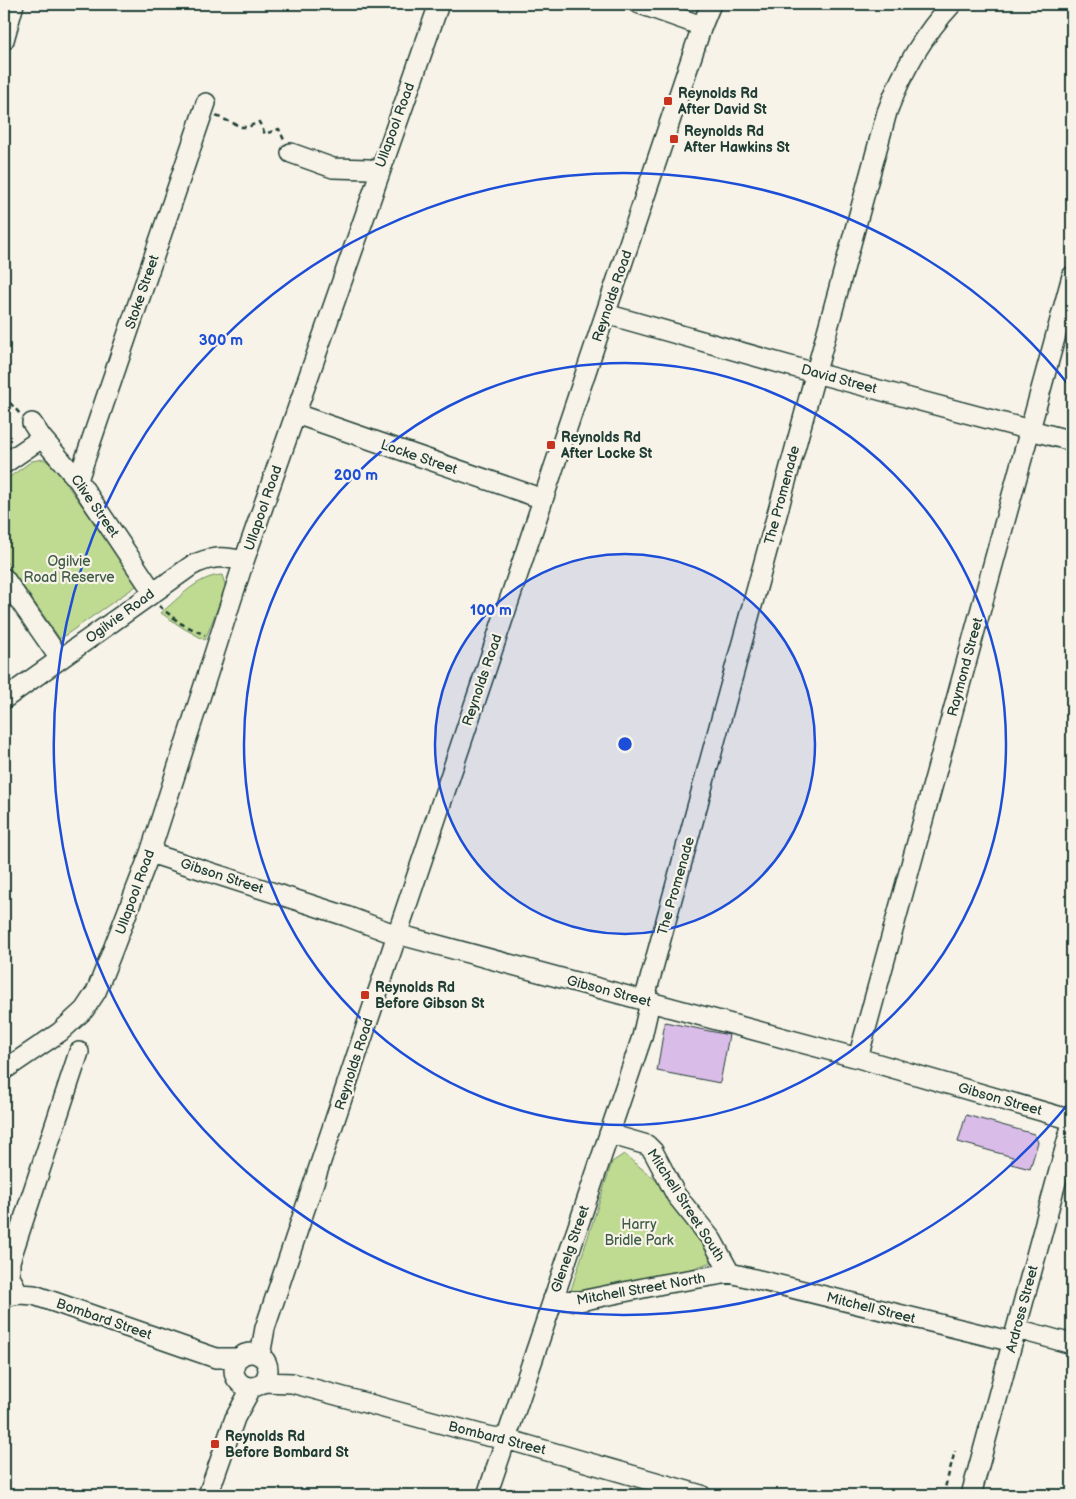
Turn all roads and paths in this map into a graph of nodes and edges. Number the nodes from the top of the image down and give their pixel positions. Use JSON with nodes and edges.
{"nodes":[{"id":1,"x":14,"y":4,"type":"edge"},
{"id":2,"x":439,"y":4,"type":"edge"},
{"id":3,"x":640,"y":4,"type":"edge"},
{"id":4,"x":712,"y":4,"type":"edge"},
{"id":5,"x":952,"y":4,"type":"edge"},
{"id":6,"x":702,"y":26,"type":"junction"},
{"id":7,"x":4,"y":40,"type":"edge"},
{"id":8,"x":206,"y":103,"type":"dead end"},
{"id":9,"x":291,"y":153,"type":"dead end"},
{"id":10,"x":379,"y":172,"type":"junction"},
{"id":11,"x":1072,"y":276,"type":"edge"},
{"id":12,"x":606,"y":314,"type":"junction"},
{"id":13,"x":815,"y":373,"type":"junction"},
{"id":14,"x":4,"y":396,"type":"edge"},
{"id":15,"x":296,"y":414,"type":"junction"},
{"id":16,"x":1031,"y":429,"type":"junction"},
{"id":17,"x":37,"y":431,"type":"junction"},
{"id":18,"x":1072,"y":441,"type":"edge"},
{"id":19,"x":4,"y":464,"type":"edge"},
{"id":20,"x":78,"y":480,"type":"junction"},
{"id":21,"x":543,"y":499,"type":"junction"},
{"id":22,"x":244,"y":561,"type":"junction"},
{"id":23,"x":4,"y":578,"type":"edge"},
{"id":24,"x":156,"y":598,"type":"junction"},
{"id":25,"x":218,"y":641,"type":"junction"},
{"id":26,"x":60,"y":659,"type":"junction"},
{"id":27,"x":4,"y":699,"type":"edge"},
{"id":28,"x":150,"y":853,"type":"junction"},
{"id":29,"x":396,"y":934,"type":"junction"},
{"id":30,"x":647,"y":1001,"type":"junction"},
{"id":31,"x":79,"y":1052,"type":"dead end"},
{"id":32,"x":858,"y":1058,"type":"junction"},
{"id":33,"x":4,"y":1070,"type":"edge"},
{"id":34,"x":1072,"y":1122,"type":"edge"},
{"id":35,"x":609,"y":1134,"type":"junction"},
{"id":36,"x":730,"y":1273,"type":"junction"},
{"id":37,"x":11,"y":1295,"type":"edge"},
{"id":38,"x":553,"y":1299,"type":"junction"},
{"id":39,"x":1015,"y":1336,"type":"junction"},
{"id":40,"x":1072,"y":1344,"type":"edge"},
{"id":41,"x":249,"y":1370,"type":"junction"},
{"id":42,"x":506,"y":1439,"type":"junction"},
{"id":43,"x":955,"y":1452,"type":"dead end"},
{"id":44,"x":208,"y":1495,"type":"edge"},
{"id":45,"x":487,"y":1495,"type":"edge"},
{"id":46,"x":701,"y":1495,"type":"edge"},
{"id":47,"x":943,"y":1495,"type":"edge"},
{"id":48,"x":971,"y":1495,"type":"edge"}],
"edges":[{"from":1,"to":7,"type":"street"},
{"from":2,"to":10,"type":"street","name":"Ullapool Road"},
{"from":3,"to":6,"type":"street"},
{"from":4,"to":6,"type":"street","name":"Reynolds Road"},
{"from":5,"to":13,"type":"street","name":"The Promenade"},
{"from":6,"to":12,"type":"street","name":"Reynolds Road"},
{"from":8,"to":20,"type":"street","name":"Stoke Street"},
{"from":9,"to":10,"type":"street"},
{"from":10,"to":15,"type":"street","name":"Ullapool Road"},
{"from":11,"to":16,"type":"street","name":"Raymond Street"},
{"from":12,"to":13,"type":"street","name":"David Street"},
{"from":12,"to":21,"type":"street","name":"Reynolds Road"},
{"from":13,"to":16,"type":"street","name":"David Street"},
{"from":13,"to":30,"type":"street","name":"The Promenade"},
{"from":14,"to":17,"type":"path"},
{"from":15,"to":21,"type":"street","name":"Locke Street"},
{"from":15,"to":22,"type":"street","name":"Ullapool Road"},
{"from":16,"to":18,"type":"street","name":"David Street"},
{"from":16,"to":32,"type":"street","name":"Raymond Street"},
{"from":17,"to":19,"type":"street"},
{"from":17,"to":20,"type":"street","name":"Clive Street"},
{"from":20,"to":24,"type":"street","name":"Clive Street"},
{"from":21,"to":29,"type":"street","name":"Reynolds Road"},
{"from":22,"to":24,"type":"street","name":"Ogilvie Road"},
{"from":22,"to":25,"type":"street","name":"Ullapool Road"},
{"from":23,"to":26,"type":"street"},
{"from":24,"to":25,"type":"path"},
{"from":24,"to":26,"type":"street","name":"Ogilvie Road"},
{"from":25,"to":28,"type":"street","name":"Ullapool Road"},
{"from":26,"to":27,"type":"street","name":"Ogilvie Road"},
{"from":28,"to":29,"type":"street","name":"Gibson Street"},
{"from":28,"to":33,"type":"street","name":"Ullapool Road"},
{"from":29,"to":30,"type":"street","name":"Gibson Street"},
{"from":29,"to":41,"type":"street","name":"Reynolds Road"},
{"from":30,"to":32,"type":"street","name":"Gibson Street"},
{"from":30,"to":35,"type":"street","name":"Glenelg Street"},
{"from":31,"to":37,"type":"street"},
{"from":32,"to":34,"type":"street","name":"Gibson Street"},
{"from":34,"to":39,"type":"street","name":"Ardross Street"},
{"from":35,"to":36,"type":"street","name":"Mitchell Street South"},
{"from":35,"to":38,"type":"street","name":"Glenelg Street"},
{"from":36,"to":38,"type":"street","name":"Mitchell Street North"},
{"from":36,"to":39,"type":"street","name":"Mitchell Street"},
{"from":37,"to":41,"type":"street","name":"Bombard Street"},
{"from":38,"to":42,"type":"street","name":"Glenelg Street"},
{"from":39,"to":40,"type":"street","name":"Mitchell Street"},
{"from":39,"to":48,"type":"street","name":"Ardross Street"},
{"from":41,"to":42,"type":"street","name":"Bombard Street"},
{"from":41,"to":44,"type":"street"},
{"from":42,"to":45,"type":"street","name":"Glenelg Street"},
{"from":42,"to":46,"type":"street","name":"Bombard Street"},
{"from":43,"to":47,"type":"path"}]}
